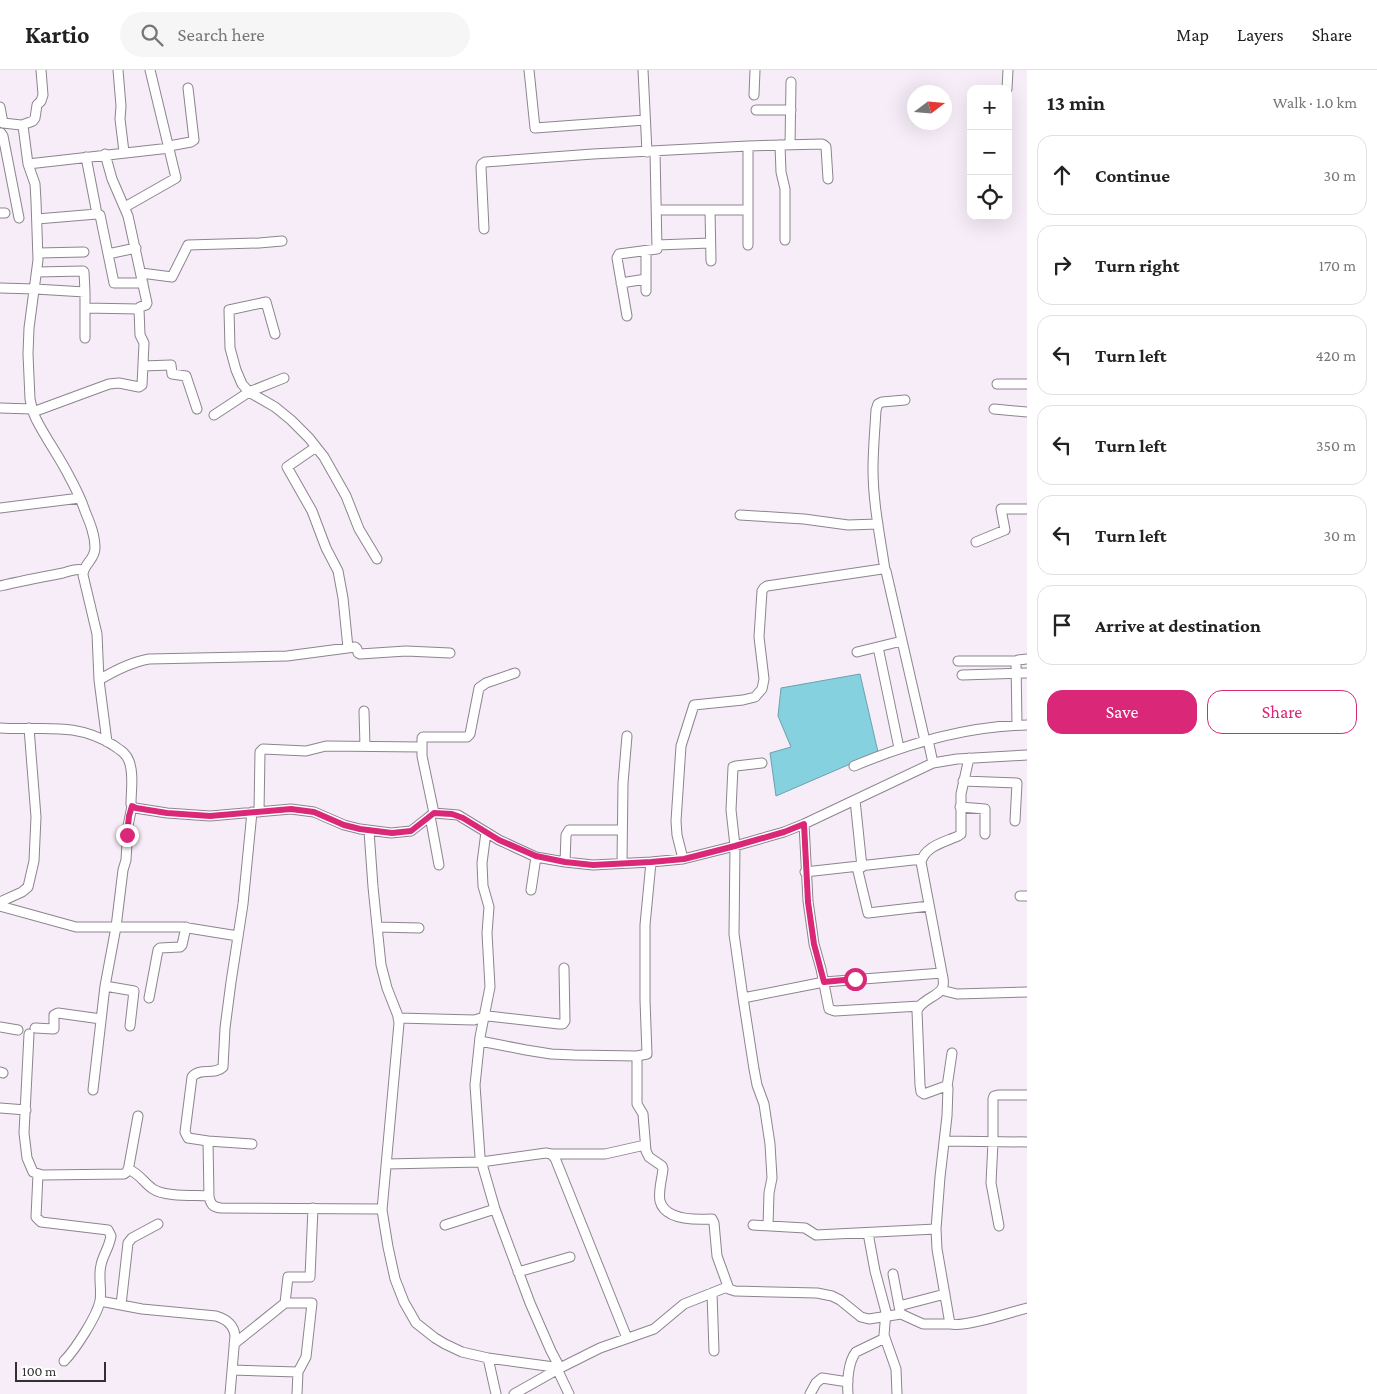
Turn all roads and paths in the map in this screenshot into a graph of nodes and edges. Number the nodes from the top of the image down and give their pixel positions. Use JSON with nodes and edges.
{"nodes":[{"id":1,"x":41,"y":70,"type":"edge"},
{"id":2,"x":118,"y":70,"type":"edge"},
{"id":3,"x":150,"y":70,"type":"edge"},
{"id":4,"x":529,"y":70,"type":"edge"},
{"id":5,"x":643,"y":70,"type":"edge"},
{"id":6,"x":755,"y":70,"type":"edge"},
{"id":7,"x":1008,"y":70,"type":"edge"},
{"id":8,"x":791,"y":82,"type":"dead end"},
{"id":9,"x":1007,"y":85,"type":"edge"},
{"id":10,"x":188,"y":88,"type":"dead end"},
{"id":11,"x":754,"y":95,"type":"dead end"},
{"id":12,"x":0,"y":107,"type":"edge"},
{"id":13,"x":756,"y":110,"type":"dead end"},
{"id":14,"x":791,"y":110,"type":"junction"},
{"id":15,"x":646,"y":120,"type":"junction"},
{"id":16,"x":6,"y":124,"type":"junction"},
{"id":17,"x":22,"y":125,"type":"junction"},
{"id":18,"x":0,"y":133,"type":"edge"},
{"id":19,"x":780,"y":145,"type":"junction"},
{"id":20,"x":790,"y":145,"type":"junction"},
{"id":21,"x":748,"y":146,"type":"junction"},
{"id":22,"x":170,"y":147,"type":"junction"},
{"id":23,"x":124,"y":152,"type":"junction"},
{"id":24,"x":651,"y":152,"type":"junction"},
{"id":25,"x":105,"y":154,"type":"junction"},
{"id":26,"x":86,"y":156,"type":"junction"},
{"id":27,"x":28,"y":164,"type":"junction"},
{"id":28,"x":828,"y":179,"type":"dead end"},
{"id":29,"x":125,"y":207,"type":"junction"},
{"id":30,"x":657,"y":210,"type":"junction"},
{"id":31,"x":710,"y":210,"type":"junction"},
{"id":32,"x":748,"y":210,"type":"junction"},
{"id":33,"x":98,"y":214,"type":"junction"},
{"id":34,"x":19,"y":218,"type":"dead end"},
{"id":35,"x":37,"y":219,"type":"junction"},
{"id":36,"x":484,"y":229,"type":"dead end"},
{"id":37,"x":785,"y":240,"type":"dead end"},
{"id":38,"x":282,"y":241,"type":"dead end"},
{"id":39,"x":710,"y":243,"type":"junction"},
{"id":40,"x":657,"y":245,"type":"junction"},
{"id":41,"x":748,"y":246,"type":"dead end"},
{"id":42,"x":136,"y":248,"type":"junction"},
{"id":43,"x":646,"y":251,"type":"junction"},
{"id":44,"x":84,"y":252,"type":"dead end"},
{"id":45,"x":38,"y":253,"type":"junction"},
{"id":46,"x":108,"y":254,"type":"junction"},
{"id":47,"x":710,"y":261,"type":"dead end"},
{"id":48,"x":37,"y":272,"type":"junction"},
{"id":49,"x":141,"y":273,"type":"junction"},
{"id":50,"x":646,"y":279,"type":"junction"},
{"id":51,"x":144,"y":284,"type":"junction"},
{"id":52,"x":621,"y":284,"type":"junction"},
{"id":53,"x":0,"y":288,"type":"edge"},
{"id":54,"x":35,"y":289,"type":"junction"},
{"id":55,"x":646,"y":291,"type":"dead end"},
{"id":56,"x":86,"y":292,"type":"junction"},
{"id":57,"x":85,"y":308,"type":"junction"},
{"id":58,"x":139,"y":309,"type":"junction"},
{"id":59,"x":627,"y":316,"type":"dead end"},
{"id":60,"x":275,"y":334,"type":"dead end"},
{"id":61,"x":85,"y":338,"type":"dead end"},
{"id":62,"x":143,"y":366,"type":"junction"},
{"id":63,"x":284,"y":378,"type":"dead end"},
{"id":64,"x":997,"y":384,"type":"dead end"},
{"id":65,"x":1027,"y":384,"type":"edge"},
{"id":66,"x":249,"y":392,"type":"junction"},
{"id":67,"x":905,"y":400,"type":"dead end"},
{"id":68,"x":0,"y":408,"type":"edge"},
{"id":69,"x":197,"y":409,"type":"dead end"},
{"id":70,"x":994,"y":409,"type":"dead end"},
{"id":71,"x":32,"y":411,"type":"junction"},
{"id":72,"x":1027,"y":412,"type":"edge"},
{"id":73,"x":214,"y":415,"type":"dead end"},
{"id":74,"x":316,"y":447,"type":"junction"},
{"id":75,"x":80,"y":498,"type":"junction"},
{"id":76,"x":0,"y":508,"type":"edge"},
{"id":77,"x":1027,"y":509,"type":"edge"},
{"id":78,"x":740,"y":515,"type":"dead end"},
{"id":79,"x":878,"y":524,"type":"junction"},
{"id":80,"x":976,"y":542,"type":"dead end"},
{"id":81,"x":377,"y":559,"type":"dead end"},
{"id":82,"x":83,"y":570,"type":"junction"},
{"id":83,"x":885,"y":570,"type":"junction"},
{"id":84,"x":0,"y":586,"type":"edge"},
{"id":85,"x":902,"y":641,"type":"junction"},
{"id":86,"x":878,"y":647,"type":"junction"},
{"id":87,"x":348,"y":648,"type":"junction"},
{"id":88,"x":857,"y":652,"type":"dead end"},
{"id":89,"x":450,"y":653,"type":"dead end"},
{"id":90,"x":1027,"y":659,"type":"edge"},
{"id":91,"x":958,"y":661,"type":"dead end"},
{"id":92,"x":1017,"y":661,"type":"junction"},
{"id":93,"x":516,"y":673,"type":"dead end"},
{"id":94,"x":1027,"y":673,"type":"edge"},
{"id":95,"x":1016,"y":674,"type":"junction"},
{"id":96,"x":962,"y":675,"type":"dead end"},
{"id":97,"x":99,"y":680,"type":"junction"},
{"id":98,"x":364,"y":711,"type":"dead end"},
{"id":99,"x":1017,"y":725,"type":"junction"},
{"id":100,"x":1027,"y":725,"type":"edge"},
{"id":101,"x":0,"y":728,"type":"edge"},
{"id":102,"x":29,"y":728,"type":"junction"},
{"id":103,"x":627,"y":736,"type":"dead end"},
{"id":104,"x":927,"y":740,"type":"junction"},
{"id":105,"x":107,"y":742,"type":"junction"},
{"id":106,"x":365,"y":746,"type":"junction"},
{"id":107,"x":421,"y":747,"type":"junction"},
{"id":108,"x":899,"y":748,"type":"junction"},
{"id":109,"x":1027,"y":755,"type":"edge"},
{"id":110,"x":969,"y":758,"type":"junction"},
{"id":111,"x":762,"y":763,"type":"dead end"},
{"id":112,"x":933,"y":763,"type":"junction"},
{"id":113,"x":854,"y":766,"type":"dead end"},
{"id":114,"x":963,"y":781,"type":"junction"},
{"id":115,"x":856,"y":800,"type":"junction"},
{"id":116,"x":132,"y":806,"type":"junction"},
{"id":117,"x":960,"y":807,"type":"junction"},
{"id":118,"x":256,"y":812,"type":"junction"},
{"id":119,"x":432,"y":814,"type":"junction"},
{"id":120,"x":1015,"y":820,"type":"dead end"},
{"id":121,"x":804,"y":824,"type":"junction"},
{"id":122,"x":622,"y":830,"type":"junction"},
{"id":123,"x":369,"y":831,"type":"junction"},
{"id":124,"x":486,"y":832,"type":"junction"},
{"id":125,"x":985,"y":834,"type":"dead end"},
{"id":126,"x":735,"y":846,"type":"junction"},
{"id":127,"x":536,"y":856,"type":"junction"},
{"id":128,"x":684,"y":859,"type":"junction"},
{"id":129,"x":922,"y":859,"type":"junction"},
{"id":130,"x":565,"y":862,"type":"junction"},
{"id":131,"x":651,"y":862,"type":"junction"},
{"id":132,"x":622,"y":863,"type":"junction"},
{"id":133,"x":439,"y":865,"type":"dead end"},
{"id":134,"x":859,"y":867,"type":"junction"},
{"id":135,"x":805,"y":872,"type":"junction"},
{"id":136,"x":531,"y":890,"type":"dead end"},
{"id":137,"x":0,"y":902,"type":"edge"},
{"id":138,"x":0,"y":906,"type":"edge"},
{"id":139,"x":929,"y":906,"type":"junction"},
{"id":140,"x":186,"y":927,"type":"junction"},
{"id":141,"x":116,"y":928,"type":"junction"},
{"id":142,"x":378,"y":928,"type":"junction"},
{"id":143,"x":419,"y":928,"type":"dead end"},
{"id":144,"x":238,"y":936,"type":"junction"},
{"id":145,"x":564,"y":968,"type":"dead end"},
{"id":146,"x":942,"y":973,"type":"junction"},
{"id":147,"x":824,"y":982,"type":"junction"},
{"id":148,"x":105,"y":986,"type":"junction"},
{"id":149,"x":941,"y":990,"type":"junction"},
{"id":150,"x":1027,"y":992,"type":"edge"},
{"id":151,"x":149,"y":998,"type":"dead end"},
{"id":152,"x":743,"y":998,"type":"junction"},
{"id":153,"x":920,"y":1006,"type":"junction"},
{"id":154,"x":484,"y":1017,"type":"junction"},
{"id":155,"x":398,"y":1018,"type":"junction"},
{"id":156,"x":101,"y":1019,"type":"junction"},
{"id":157,"x":130,"y":1026,"type":"dead end"},
{"id":158,"x":0,"y":1027,"type":"edge"},
{"id":159,"x":18,"y":1030,"type":"dead end"},
{"id":160,"x":480,"y":1041,"type":"junction"},
{"id":161,"x":952,"y":1053,"type":"dead end"},
{"id":162,"x":637,"y":1056,"type":"junction"},
{"id":163,"x":947,"y":1087,"type":"junction"},
{"id":164,"x":93,"y":1090,"type":"dead end"},
{"id":165,"x":1027,"y":1095,"type":"edge"},
{"id":166,"x":0,"y":1108,"type":"edge"},
{"id":167,"x":26,"y":1110,"type":"junction"},
{"id":168,"x":138,"y":1116,"type":"dead end"},
{"id":169,"x":944,"y":1140,"type":"junction"},
{"id":170,"x":208,"y":1141,"type":"junction"},
{"id":171,"x":993,"y":1142,"type":"junction"},
{"id":172,"x":1027,"y":1142,"type":"edge"},
{"id":173,"x":252,"y":1144,"type":"dead end"},
{"id":174,"x":645,"y":1145,"type":"junction"},
{"id":175,"x":551,"y":1154,"type":"junction"},
{"id":176,"x":482,"y":1162,"type":"junction"},
{"id":177,"x":386,"y":1164,"type":"junction"},
{"id":178,"x":128,"y":1169,"type":"junction"},
{"id":179,"x":38,"y":1174,"type":"junction"},
{"id":180,"x":209,"y":1196,"type":"junction"},
{"id":181,"x":313,"y":1208,"type":"junction"},
{"id":182,"x":495,"y":1209,"type":"junction"},
{"id":183,"x":382,"y":1210,"type":"junction"},
{"id":184,"x":158,"y":1224,"type":"dead end"},
{"id":185,"x":445,"y":1225,"type":"dead end"},
{"id":186,"x":754,"y":1225,"type":"dead end"},
{"id":187,"x":768,"y":1226,"type":"junction"},
{"id":188,"x":999,"y":1226,"type":"dead end"},
{"id":189,"x":936,"y":1229,"type":"junction"},
{"id":190,"x":868,"y":1233,"type":"junction"},
{"id":191,"x":570,"y":1257,"type":"dead end"},
{"id":192,"x":518,"y":1272,"type":"junction"},
{"id":193,"x":893,"y":1274,"type":"dead end"},
{"id":194,"x":727,"y":1287,"type":"junction"},
{"id":195,"x":712,"y":1293,"type":"junction"},
{"id":196,"x":945,"y":1294,"type":"junction"},
{"id":197,"x":100,"y":1301,"type":"junction"},
{"id":198,"x":285,"y":1303,"type":"junction"},
{"id":199,"x":121,"y":1305,"type":"junction"},
{"id":200,"x":1027,"y":1308,"type":"edge"},
{"id":201,"x":900,"y":1310,"type":"junction"},
{"id":202,"x":886,"y":1316,"type":"junction"},
{"id":203,"x":950,"y":1324,"type":"junction"},
{"id":204,"x":627,"y":1338,"type":"junction"},
{"id":205,"x":885,"y":1338,"type":"junction"},
{"id":206,"x":234,"y":1344,"type":"junction"},
{"id":207,"x":714,"y":1351,"type":"dead end"},
{"id":208,"x":488,"y":1358,"type":"junction"},
{"id":209,"x":64,"y":1361,"type":"dead end"},
{"id":210,"x":558,"y":1369,"type":"junction"},
{"id":211,"x":232,"y":1370,"type":"junction"},
{"id":212,"x":298,"y":1372,"type":"junction"},
{"id":213,"x":848,"y":1382,"type":"junction"},
{"id":214,"x":230,"y":1394,"type":"edge"},
{"id":215,"x":297,"y":1394,"type":"edge"},
{"id":216,"x":496,"y":1394,"type":"edge"},
{"id":217,"x":514,"y":1394,"type":"edge"},
{"id":218,"x":569,"y":1394,"type":"edge"},
{"id":219,"x":810,"y":1394,"type":"edge"},
{"id":220,"x":848,"y":1394,"type":"edge"},
{"id":221,"x":897,"y":1394,"type":"edge"}],
"edges":[{"from":1,"to":17,"type":"street"},
{"from":2,"to":23,"type":"street"},
{"from":3,"to":22,"type":"street"},
{"from":4,"to":15,"type":"street"},
{"from":5,"to":15,"type":"street"},
{"from":6,"to":11,"type":"street"},
{"from":7,"to":9,"type":"street"},
{"from":8,"to":14,"type":"street"},
{"from":10,"to":22,"type":"street"},
{"from":12,"to":16,"type":"street"},
{"from":13,"to":14,"type":"street"},
{"from":14,"to":20,"type":"street"},
{"from":15,"to":24,"type":"street"},
{"from":16,"to":17,"type":"street"},
{"from":16,"to":18,"type":"street"},
{"from":17,"to":27,"type":"street"},
{"from":18,"to":34,"type":"street"},
{"from":19,"to":20,"type":"street"},
{"from":19,"to":21,"type":"street"},
{"from":19,"to":37,"type":"street"},
{"from":20,"to":28,"type":"street"},
{"from":21,"to":24,"type":"street"},
{"from":21,"to":32,"type":"street"},
{"from":22,"to":23,"type":"street"},
{"from":22,"to":29,"type":"street"},
{"from":23,"to":25,"type":"street"},
{"from":24,"to":30,"type":"street"},
{"from":24,"to":36,"type":"street"},
{"from":25,"to":26,"type":"street"},
{"from":25,"to":29,"type":"street"},
{"from":26,"to":27,"type":"street"},
{"from":26,"to":33,"type":"street"},
{"from":27,"to":35,"type":"street"},
{"from":29,"to":42,"type":"street"},
{"from":30,"to":31,"type":"street"},
{"from":30,"to":40,"type":"street"},
{"from":31,"to":32,"type":"street"},
{"from":31,"to":39,"type":"street"},
{"from":32,"to":41,"type":"street"},
{"from":33,"to":35,"type":"street"},
{"from":33,"to":46,"type":"street"},
{"from":35,"to":45,"type":"street"},
{"from":38,"to":49,"type":"street"},
{"from":39,"to":40,"type":"street"},
{"from":39,"to":47,"type":"street"},
{"from":40,"to":43,"type":"street"},
{"from":42,"to":46,"type":"street"},
{"from":42,"to":49,"type":"street"},
{"from":43,"to":50,"type":"street"},
{"from":43,"to":52,"type":"street"},
{"from":44,"to":45,"type":"street"},
{"from":45,"to":48,"type":"street"},
{"from":46,"to":51,"type":"street"},
{"from":48,"to":54,"type":"street"},
{"from":48,"to":56,"type":"street"},
{"from":49,"to":51,"type":"street"},
{"from":50,"to":52,"type":"street"},
{"from":50,"to":55,"type":"street"},
{"from":51,"to":58,"type":"street"},
{"from":52,"to":59,"type":"street"},
{"from":53,"to":54,"type":"street"},
{"from":54,"to":56,"type":"street"},
{"from":54,"to":71,"type":"street"},
{"from":56,"to":57,"type":"street"},
{"from":57,"to":58,"type":"street"},
{"from":57,"to":61,"type":"street"},
{"from":58,"to":62,"type":"street"},
{"from":60,"to":66,"type":"street"},
{"from":62,"to":69,"type":"street"},
{"from":62,"to":71,"type":"street"},
{"from":63,"to":66,"type":"street"},
{"from":64,"to":65,"type":"street"},
{"from":66,"to":73,"type":"street"},
{"from":66,"to":74,"type":"street"},
{"from":67,"to":79,"type":"street"},
{"from":68,"to":71,"type":"street"},
{"from":70,"to":72,"type":"street"},
{"from":71,"to":75,"type":"street"},
{"from":74,"to":81,"type":"street"},
{"from":74,"to":87,"type":"street"},
{"from":75,"to":76,"type":"street"},
{"from":75,"to":82,"type":"street"},
{"from":77,"to":80,"type":"street"},
{"from":78,"to":79,"type":"street"},
{"from":79,"to":83,"type":"street"},
{"from":82,"to":84,"type":"street"},
{"from":82,"to":97,"type":"street"},
{"from":83,"to":85,"type":"street"},
{"from":83,"to":128,"type":"street"},
{"from":85,"to":86,"type":"street"},
{"from":85,"to":104,"type":"street"},
{"from":86,"to":88,"type":"street"},
{"from":86,"to":108,"type":"street"},
{"from":87,"to":89,"type":"street"},
{"from":87,"to":97,"type":"street"},
{"from":90,"to":92,"type":"street"},
{"from":91,"to":92,"type":"street"},
{"from":92,"to":95,"type":"street"},
{"from":93,"to":107,"type":"street"},
{"from":94,"to":95,"type":"street"},
{"from":95,"to":96,"type":"street"},
{"from":95,"to":99,"type":"street"},
{"from":97,"to":105,"type":"street"},
{"from":98,"to":106,"type":"street"},
{"from":99,"to":100,"type":"street"},
{"from":99,"to":104,"type":"street"},
{"from":101,"to":102,"type":"street"},
{"from":102,"to":105,"type":"street"},
{"from":102,"to":137,"type":"street"},
{"from":103,"to":122,"type":"street"},
{"from":104,"to":108,"type":"street"},
{"from":104,"to":112,"type":"street"},
{"from":105,"to":116,"type":"street"},
{"from":106,"to":107,"type":"street"},
{"from":106,"to":118,"type":"street"},
{"from":107,"to":119,"type":"street"},
{"from":108,"to":113,"type":"street"},
{"from":109,"to":110,"type":"street"},
{"from":110,"to":112,"type":"street"},
{"from":110,"to":114,"type":"street"},
{"from":111,"to":126,"type":"street"},
{"from":112,"to":115,"type":"street"},
{"from":114,"to":117,"type":"street"},
{"from":114,"to":120,"type":"street"},
{"from":115,"to":121,"type":"street"},
{"from":115,"to":134,"type":"street"},
{"from":116,"to":118,"type":"street"},
{"from":116,"to":141,"type":"street"},
{"from":117,"to":125,"type":"street"},
{"from":117,"to":129,"type":"street"},
{"from":118,"to":123,"type":"street"},
{"from":118,"to":144,"type":"street"},
{"from":119,"to":123,"type":"street"},
{"from":119,"to":124,"type":"street"},
{"from":119,"to":133,"type":"street"},
{"from":121,"to":126,"type":"street"},
{"from":121,"to":135,"type":"street"},
{"from":122,"to":130,"type":"street"},
{"from":122,"to":132,"type":"street"},
{"from":123,"to":142,"type":"street"},
{"from":124,"to":127,"type":"street"},
{"from":124,"to":154,"type":"street"},
{"from":126,"to":128,"type":"street"},
{"from":126,"to":152,"type":"street"},
{"from":127,"to":130,"type":"street"},
{"from":127,"to":136,"type":"street"},
{"from":128,"to":131,"type":"street"},
{"from":129,"to":134,"type":"street"},
{"from":129,"to":139,"type":"street"},
{"from":130,"to":132,"type":"street"},
{"from":131,"to":132,"type":"street"},
{"from":131,"to":162,"type":"street"},
{"from":134,"to":135,"type":"street"},
{"from":134,"to":139,"type":"street"},
{"from":135,"to":147,"type":"street"},
{"from":138,"to":141,"type":"street"},
{"from":139,"to":146,"type":"street"},
{"from":140,"to":141,"type":"street"},
{"from":140,"to":144,"type":"street"},
{"from":140,"to":151,"type":"street"},
{"from":141,"to":148,"type":"street"},
{"from":142,"to":143,"type":"street"},
{"from":142,"to":155,"type":"street"},
{"from":144,"to":170,"type":"street"},
{"from":145,"to":154,"type":"street"},
{"from":146,"to":147,"type":"street"},
{"from":146,"to":149,"type":"street"},
{"from":147,"to":152,"type":"street"},
{"from":147,"to":153,"type":"street"},
{"from":148,"to":156,"type":"street"},
{"from":148,"to":157,"type":"street"},
{"from":149,"to":150,"type":"street"},
{"from":149,"to":153,"type":"street"},
{"from":152,"to":187,"type":"street"},
{"from":153,"to":163,"type":"street"},
{"from":154,"to":155,"type":"street"},
{"from":154,"to":160,"type":"street"},
{"from":155,"to":177,"type":"street"},
{"from":156,"to":164,"type":"street"},
{"from":156,"to":167,"type":"street"},
{"from":158,"to":159,"type":"street"},
{"from":160,"to":162,"type":"street"},
{"from":160,"to":176,"type":"street"},
{"from":161,"to":163,"type":"street"},
{"from":162,"to":174,"type":"street"},
{"from":163,"to":169,"type":"street"},
{"from":165,"to":171,"type":"street"},
{"from":166,"to":167,"type":"street"},
{"from":167,"to":179,"type":"street"},
{"from":168,"to":178,"type":"street"},
{"from":169,"to":171,"type":"street"},
{"from":169,"to":189,"type":"street"},
{"from":170,"to":173,"type":"street"},
{"from":170,"to":180,"type":"street"},
{"from":171,"to":172,"type":"street"},
{"from":171,"to":188,"type":"street"},
{"from":174,"to":175,"type":"street"},
{"from":174,"to":194,"type":"street"},
{"from":175,"to":176,"type":"street"},
{"from":175,"to":204,"type":"street"},
{"from":176,"to":177,"type":"street"},
{"from":176,"to":182,"type":"street"},
{"from":177,"to":183,"type":"street"},
{"from":178,"to":179,"type":"street"},
{"from":178,"to":180,"type":"street"},
{"from":179,"to":197,"type":"street"},
{"from":180,"to":181,"type":"street"},
{"from":181,"to":183,"type":"street"},
{"from":181,"to":198,"type":"street"},
{"from":182,"to":185,"type":"street"},
{"from":182,"to":192,"type":"street"},
{"from":183,"to":208,"type":"street"},
{"from":184,"to":199,"type":"street"},
{"from":186,"to":187,"type":"street"},
{"from":187,"to":190,"type":"street"},
{"from":189,"to":190,"type":"street"},
{"from":189,"to":196,"type":"street"},
{"from":190,"to":202,"type":"street"},
{"from":191,"to":192,"type":"street"},
{"from":192,"to":210,"type":"street"},
{"from":193,"to":201,"type":"street"},
{"from":194,"to":195,"type":"street"},
{"from":194,"to":202,"type":"street"},
{"from":195,"to":204,"type":"street"},
{"from":195,"to":207,"type":"street"},
{"from":196,"to":201,"type":"street"},
{"from":196,"to":203,"type":"street"},
{"from":197,"to":199,"type":"street"},
{"from":197,"to":209,"type":"street"},
{"from":198,"to":206,"type":"street"},
{"from":198,"to":212,"type":"street"},
{"from":199,"to":206,"type":"street"},
{"from":200,"to":203,"type":"street"},
{"from":201,"to":202,"type":"street"},
{"from":201,"to":203,"type":"street"},
{"from":202,"to":205,"type":"street"},
{"from":204,"to":210,"type":"street"},
{"from":205,"to":213,"type":"street"},
{"from":205,"to":221,"type":"street"},
{"from":206,"to":211,"type":"street"},
{"from":208,"to":210,"type":"street"},
{"from":208,"to":216,"type":"street"},
{"from":210,"to":217,"type":"street"},
{"from":210,"to":218,"type":"street"},
{"from":211,"to":212,"type":"street"},
{"from":211,"to":214,"type":"street"},
{"from":212,"to":215,"type":"street"},
{"from":213,"to":219,"type":"street"},
{"from":213,"to":220,"type":"street"}]}
